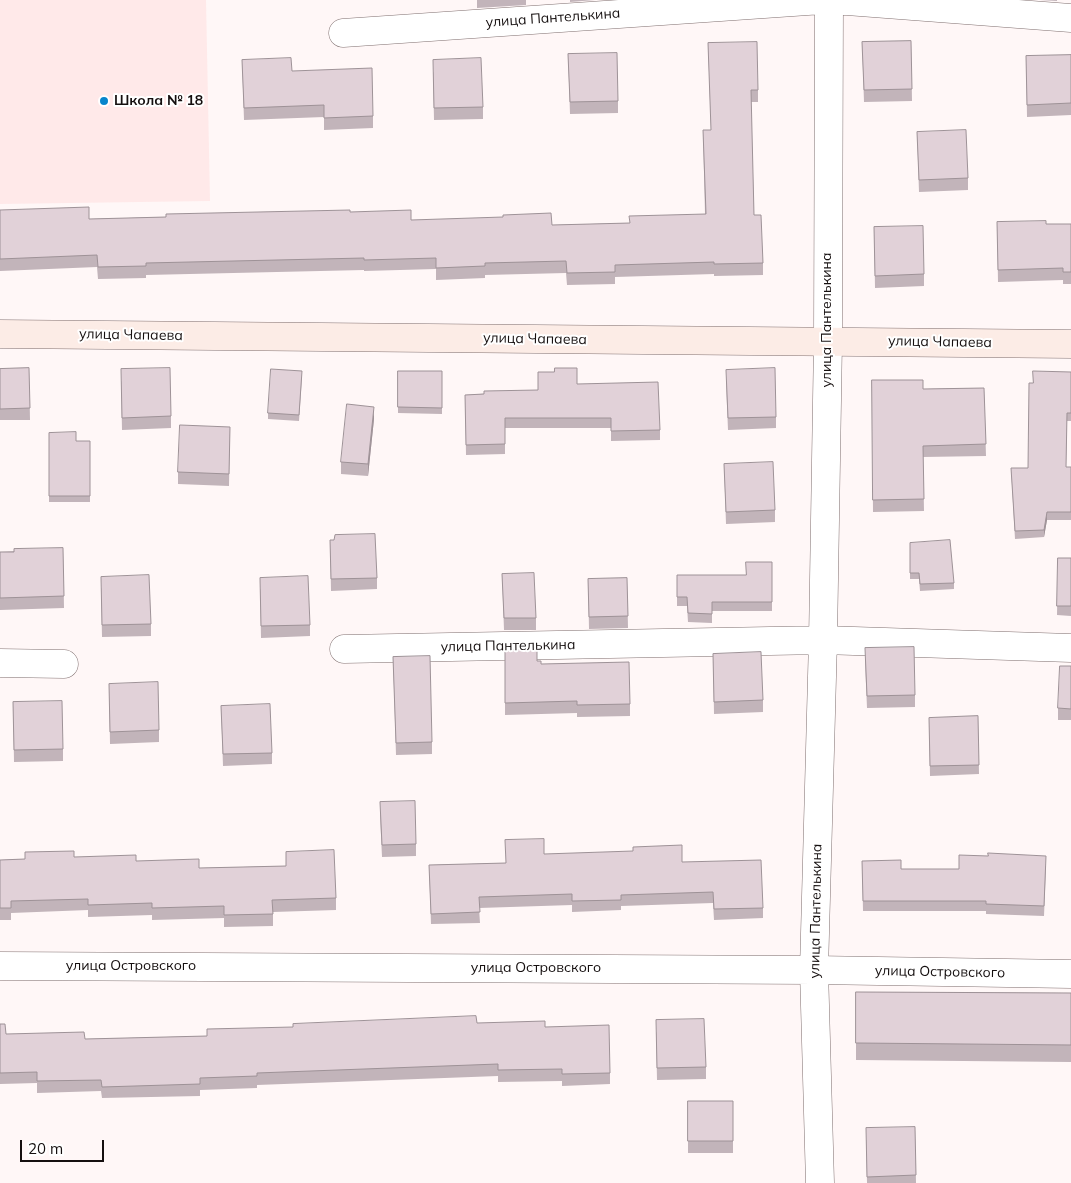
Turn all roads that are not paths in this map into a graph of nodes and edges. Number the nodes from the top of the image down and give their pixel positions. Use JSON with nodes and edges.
{"nodes":[{"id":1,"x":822,"y":0,"type":"edge"},
{"id":2,"x":828,"y":0,"type":"edge"},
{"id":3,"x":834,"y":0,"type":"edge"},
{"id":4,"x":1071,"y":18,"type":"edge"},
{"id":5,"x":343,"y":32,"type":"dead end"},
{"id":6,"x":0,"y":334,"type":"edge"},
{"id":7,"x":828,"y":341,"type":"junction"},
{"id":8,"x":1071,"y":344,"type":"edge"},
{"id":9,"x":823,"y":640,"type":"junction"},
{"id":10,"x":1071,"y":648,"type":"edge"},
{"id":11,"x":344,"y":649,"type":"dead end"},
{"id":12,"x":0,"y":663,"type":"edge"},
{"id":13,"x":64,"y":664,"type":"dead end"},
{"id":14,"x":0,"y":966,"type":"edge"},
{"id":15,"x":814,"y":970,"type":"junction"},
{"id":16,"x":1071,"y":974,"type":"edge"},
{"id":17,"x":820,"y":1183,"type":"edge"}],
"edges":[{"from":1,"to":5,"type":"street","name":"улица Пантелькина"},
{"from":2,"to":7,"type":"street","name":"улица Пантелькина"},
{"from":3,"to":4,"type":"street"},
{"from":6,"to":7,"type":"street","name":"улица Чапаева"},
{"from":7,"to":8,"type":"street","name":"улица Чапаева"},
{"from":7,"to":9,"type":"street","name":"улица Пантелькина"},
{"from":9,"to":10,"type":"street","name":"улица Пантелькина"},
{"from":9,"to":11,"type":"street","name":"улица Пантелькина"},
{"from":9,"to":15,"type":"street","name":"улица Пантелькина"},
{"from":12,"to":13,"type":"street"},
{"from":14,"to":15,"type":"street","name":"улица Островского"},
{"from":15,"to":16,"type":"street","name":"улица Островского"},
{"from":15,"to":17,"type":"street","name":"улица Пантелькина"}]}
